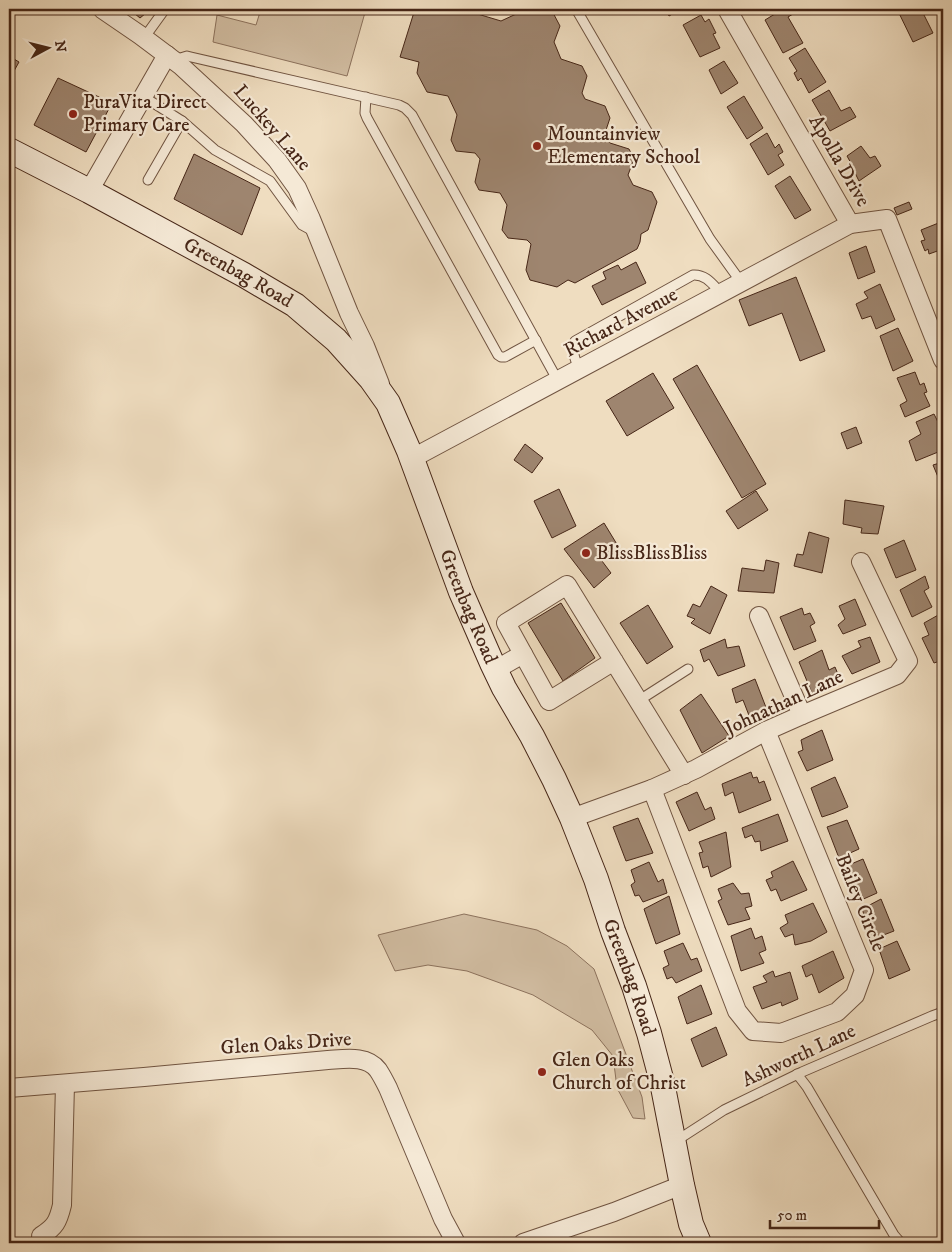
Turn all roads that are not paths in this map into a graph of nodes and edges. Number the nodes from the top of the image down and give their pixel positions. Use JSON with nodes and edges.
{"nodes":[{"id":1,"x":102,"y":9,"type":"edge"},
{"id":2,"x":166,"y":9,"type":"edge"},
{"id":3,"x":576,"y":9,"type":"edge"},
{"id":4,"x":727,"y":9,"type":"edge"},
{"id":5,"x":144,"y":38,"type":"junction"},
{"id":6,"x":170,"y":58,"type":"junction"},
{"id":7,"x":144,"y":97,"type":"junction"},
{"id":8,"x":366,"y":97,"type":"junction"},
{"id":9,"x":182,"y":121,"type":"junction"},
{"id":10,"x":9,"y":150,"type":"edge"},
{"id":11,"x":148,"y":180,"type":"dead end"},
{"id":12,"x":89,"y":192,"type":"junction"},
{"id":13,"x":850,"y":224,"type":"junction"},
{"id":14,"x":317,"y":233,"type":"junction"},
{"id":15,"x":741,"y":282,"type":"junction"},
{"id":16,"x":721,"y":293,"type":"junction"},
{"id":17,"x":536,"y":340,"type":"junction"},
{"id":18,"x":943,"y":360,"type":"edge"},
{"id":19,"x":579,"y":369,"type":"junction"},
{"id":20,"x":558,"y":381,"type":"junction"},
{"id":21,"x":388,"y":403,"type":"junction"},
{"id":22,"x":411,"y":459,"type":"junction"},
{"id":23,"x":861,"y":562,"type":"dead end"},
{"id":24,"x":759,"y":616,"type":"dead end"},
{"id":25,"x":523,"y":654,"type":"junction"},
{"id":26,"x":614,"y":661,"type":"junction"},
{"id":27,"x":688,"y":669,"type":"dead end"},
{"id":28,"x":495,"y":670,"type":"junction"},
{"id":29,"x":638,"y":701,"type":"junction"},
{"id":30,"x":802,"y":715,"type":"junction"},
{"id":31,"x":766,"y":731,"type":"junction"},
{"id":32,"x":684,"y":775,"type":"junction"},
{"id":33,"x":652,"y":789,"type":"junction"},
{"id":34,"x":572,"y":818,"type":"junction"},
{"id":35,"x":943,"y":1012,"type":"edge"},
{"id":36,"x":797,"y":1074,"type":"junction"},
{"id":37,"x":65,"y":1084,"type":"junction"},
{"id":38,"x":9,"y":1088,"type":"edge"},
{"id":39,"x":674,"y":1142,"type":"junction"},
{"id":40,"x":682,"y":1185,"type":"junction"},
{"id":41,"x":41,"y":1236,"type":"dead end"},
{"id":42,"x":456,"y":1243,"type":"edge"},
{"id":43,"x":523,"y":1243,"type":"edge"},
{"id":44,"x":699,"y":1243,"type":"edge"},
{"id":45,"x":901,"y":1243,"type":"edge"}],
"edges":[{"from":1,"to":5,"type":"street","name":"Luckey Lane"},
{"from":2,"to":5,"type":"lane"},
{"from":3,"to":15,"type":"lane"},
{"from":4,"to":13,"type":"street","name":"Apolla Drive"},
{"from":5,"to":6,"type":"street","name":"Luckey Lane"},
{"from":6,"to":7,"type":"street"},
{"from":6,"to":8,"type":"lane"},
{"from":6,"to":14,"type":"street","name":"Luckey Lane"},
{"from":7,"to":9,"type":"lane"},
{"from":7,"to":12,"type":"street"},
{"from":8,"to":17,"type":"lane"},
{"from":8,"to":17,"type":"lane"},
{"from":9,"to":11,"type":"lane"},
{"from":9,"to":14,"type":"lane"},
{"from":10,"to":12,"type":"main road","name":"Greenbag Road"},
{"from":12,"to":21,"type":"main road","name":"Greenbag Road"},
{"from":13,"to":15,"type":"street","name":"Richard Avenue"},
{"from":13,"to":18,"type":"street","name":"Apolla Drive"},
{"from":14,"to":21,"type":"street","name":"Luckey Lane"},
{"from":15,"to":16,"type":"street","name":"Richard Avenue"},
{"from":16,"to":19,"type":"street","name":"Richard Avenue"},
{"from":16,"to":19,"type":"lane"},
{"from":17,"to":20,"type":"lane"},
{"from":19,"to":20,"type":"street","name":"Richard Avenue"},
{"from":20,"to":22,"type":"street","name":"Richard Avenue"},
{"from":21,"to":22,"type":"main road","name":"Greenbag Road"},
{"from":22,"to":28,"type":"main road","name":"Greenbag Road"},
{"from":23,"to":30,"type":"street","name":"Johnathan Lane"},
{"from":24,"to":30,"type":"street"},
{"from":25,"to":26,"type":"street"},
{"from":25,"to":26,"type":"street"},
{"from":25,"to":28,"type":"street"},
{"from":26,"to":29,"type":"street"},
{"from":27,"to":29,"type":"lane"},
{"from":28,"to":34,"type":"main road","name":"Greenbag Road"},
{"from":29,"to":32,"type":"street"},
{"from":30,"to":31,"type":"street","name":"Johnathan Lane"},
{"from":31,"to":32,"type":"street","name":"Johnathan Lane"},
{"from":31,"to":33,"type":"street","name":"Bailey Circle"},
{"from":32,"to":33,"type":"street","name":"Johnathan Lane"},
{"from":33,"to":34,"type":"street","name":"Johnathan Lane"},
{"from":34,"to":39,"type":"main road","name":"Greenbag Road"},
{"from":35,"to":36,"type":"lane","name":"Ashworth Lane"},
{"from":36,"to":39,"type":"lane","name":"Ashworth Lane"},
{"from":36,"to":45,"type":"lane"},
{"from":37,"to":38,"type":"street","name":"Glen Oaks Drive"},
{"from":37,"to":41,"type":"street"},
{"from":37,"to":42,"type":"street","name":"Glen Oaks Drive"},
{"from":39,"to":40,"type":"main road","name":"Greenbag Road"},
{"from":40,"to":43,"type":"street"},
{"from":40,"to":44,"type":"main road","name":"Greenbag Road"}]}
